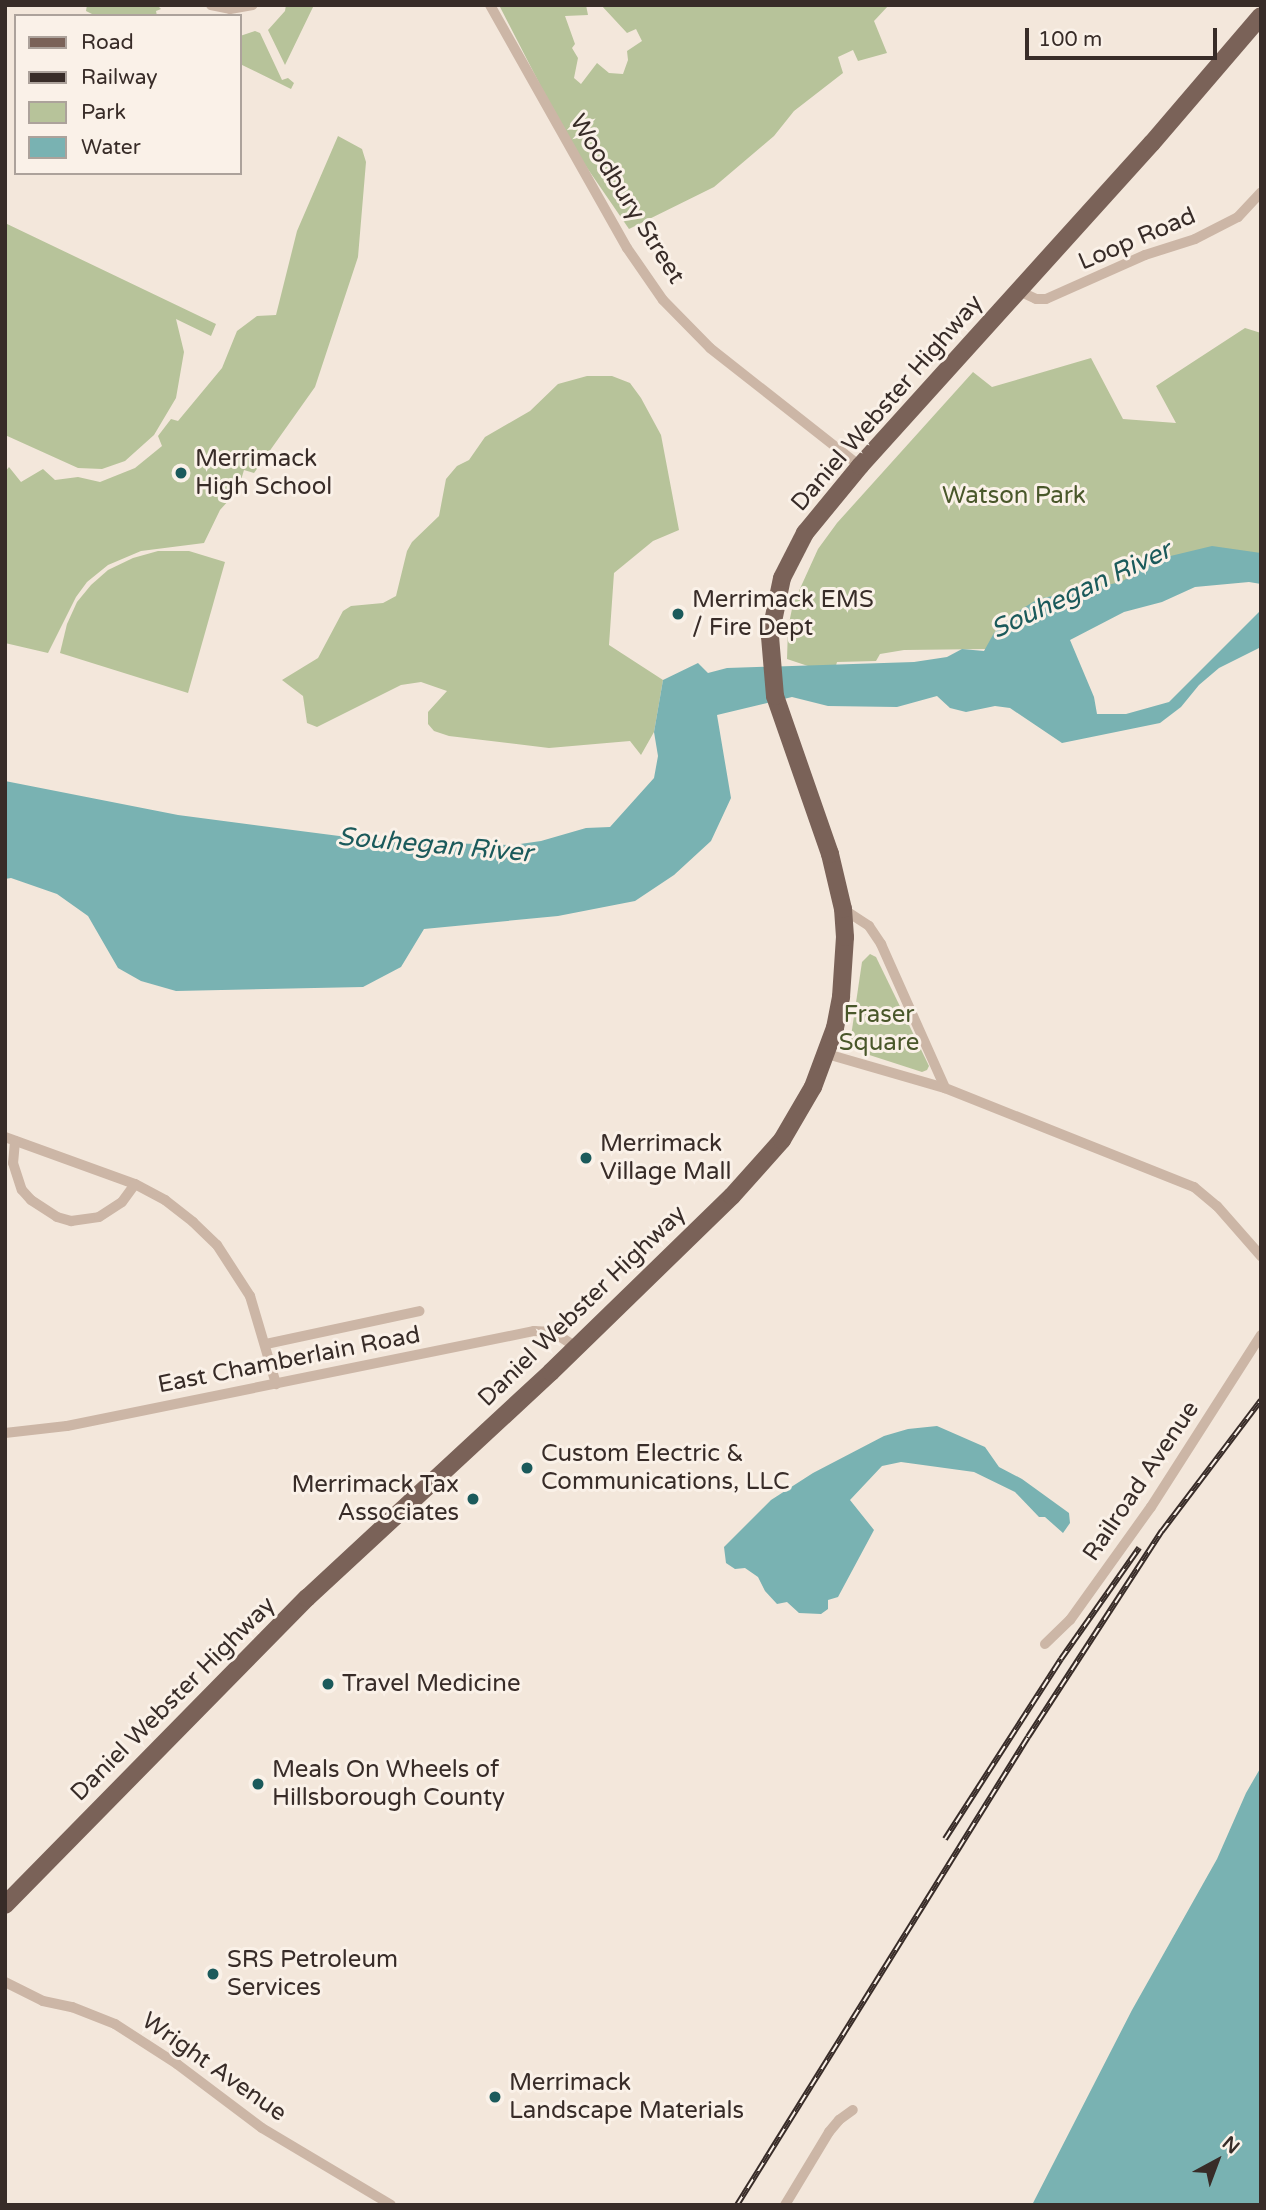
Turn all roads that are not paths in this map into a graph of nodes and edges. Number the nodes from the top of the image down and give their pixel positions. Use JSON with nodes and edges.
{"nodes":[{"id":1,"x":211,"y":5,"type":"edge"},
{"id":2,"x":253,"y":5,"type":"edge"},
{"id":3,"x":490,"y":5,"type":"edge"},
{"id":4,"x":1261,"y":16,"type":"edge"},
{"id":5,"x":1261,"y":192,"type":"edge"},
{"id":6,"x":1019,"y":291,"type":"junction"},
{"id":7,"x":860,"y":466,"type":"junction"},
{"id":8,"x":843,"y":909,"type":"junction"},
{"id":9,"x":827,"y":1054,"type":"junction"},
{"id":10,"x":945,"y":1088,"type":"junction"},
{"id":11,"x":10,"y":1139,"type":"edge"},
{"id":12,"x":135,"y":1184,"type":"junction"},
{"id":13,"x":1261,"y":1256,"type":"edge"},
{"id":14,"x":421,"y":1311,"type":"dead end"},
{"id":15,"x":1261,"y":1335,"type":"edge"},
{"id":16,"x":266,"y":1344,"type":"junction"},
{"id":17,"x":576,"y":1347,"type":"junction"},
{"id":18,"x":276,"y":1384,"type":"junction"},
{"id":19,"x":5,"y":1433,"type":"edge"},
{"id":20,"x":1045,"y":1644,"type":"dead end"},
{"id":21,"x":5,"y":1905,"type":"edge"},
{"id":22,"x":5,"y":1982,"type":"edge"},
{"id":23,"x":853,"y":2110,"type":"dead end"},
{"id":24,"x":391,"y":2205,"type":"edge"},
{"id":25,"x":785,"y":2205,"type":"edge"}],
"edges":[{"from":1,"to":2,"type":"street"},
{"from":3,"to":7,"type":"street","name":"Woodbury Street"},
{"from":4,"to":6,"type":"main road","name":"Daniel Webster Highway"},
{"from":5,"to":6,"type":"street","name":"Loop Road"},
{"from":6,"to":7,"type":"main road","name":"Daniel Webster Highway"},
{"from":7,"to":8,"type":"main road","name":"Daniel Webster Highway"},
{"from":8,"to":9,"type":"main road","name":"Daniel Webster Highway"},
{"from":8,"to":10,"type":"street"},
{"from":9,"to":10,"type":"street"},
{"from":9,"to":17,"type":"main road","name":"Daniel Webster Highway"},
{"from":10,"to":13,"type":"street"},
{"from":11,"to":12,"type":"street"},
{"from":11,"to":12,"type":"street"},
{"from":12,"to":16,"type":"street"},
{"from":14,"to":16,"type":"street"},
{"from":15,"to":20,"type":"street","name":"Railroad Avenue"},
{"from":16,"to":18,"type":"street"},
{"from":17,"to":18,"type":"street","name":"East Chamberlain Road"},
{"from":17,"to":21,"type":"main road","name":"Daniel Webster Highway"},
{"from":18,"to":19,"type":"street","name":"East Chamberlain Road"},
{"from":22,"to":24,"type":"street","name":"Wright Avenue"},
{"from":23,"to":25,"type":"street"}]}
